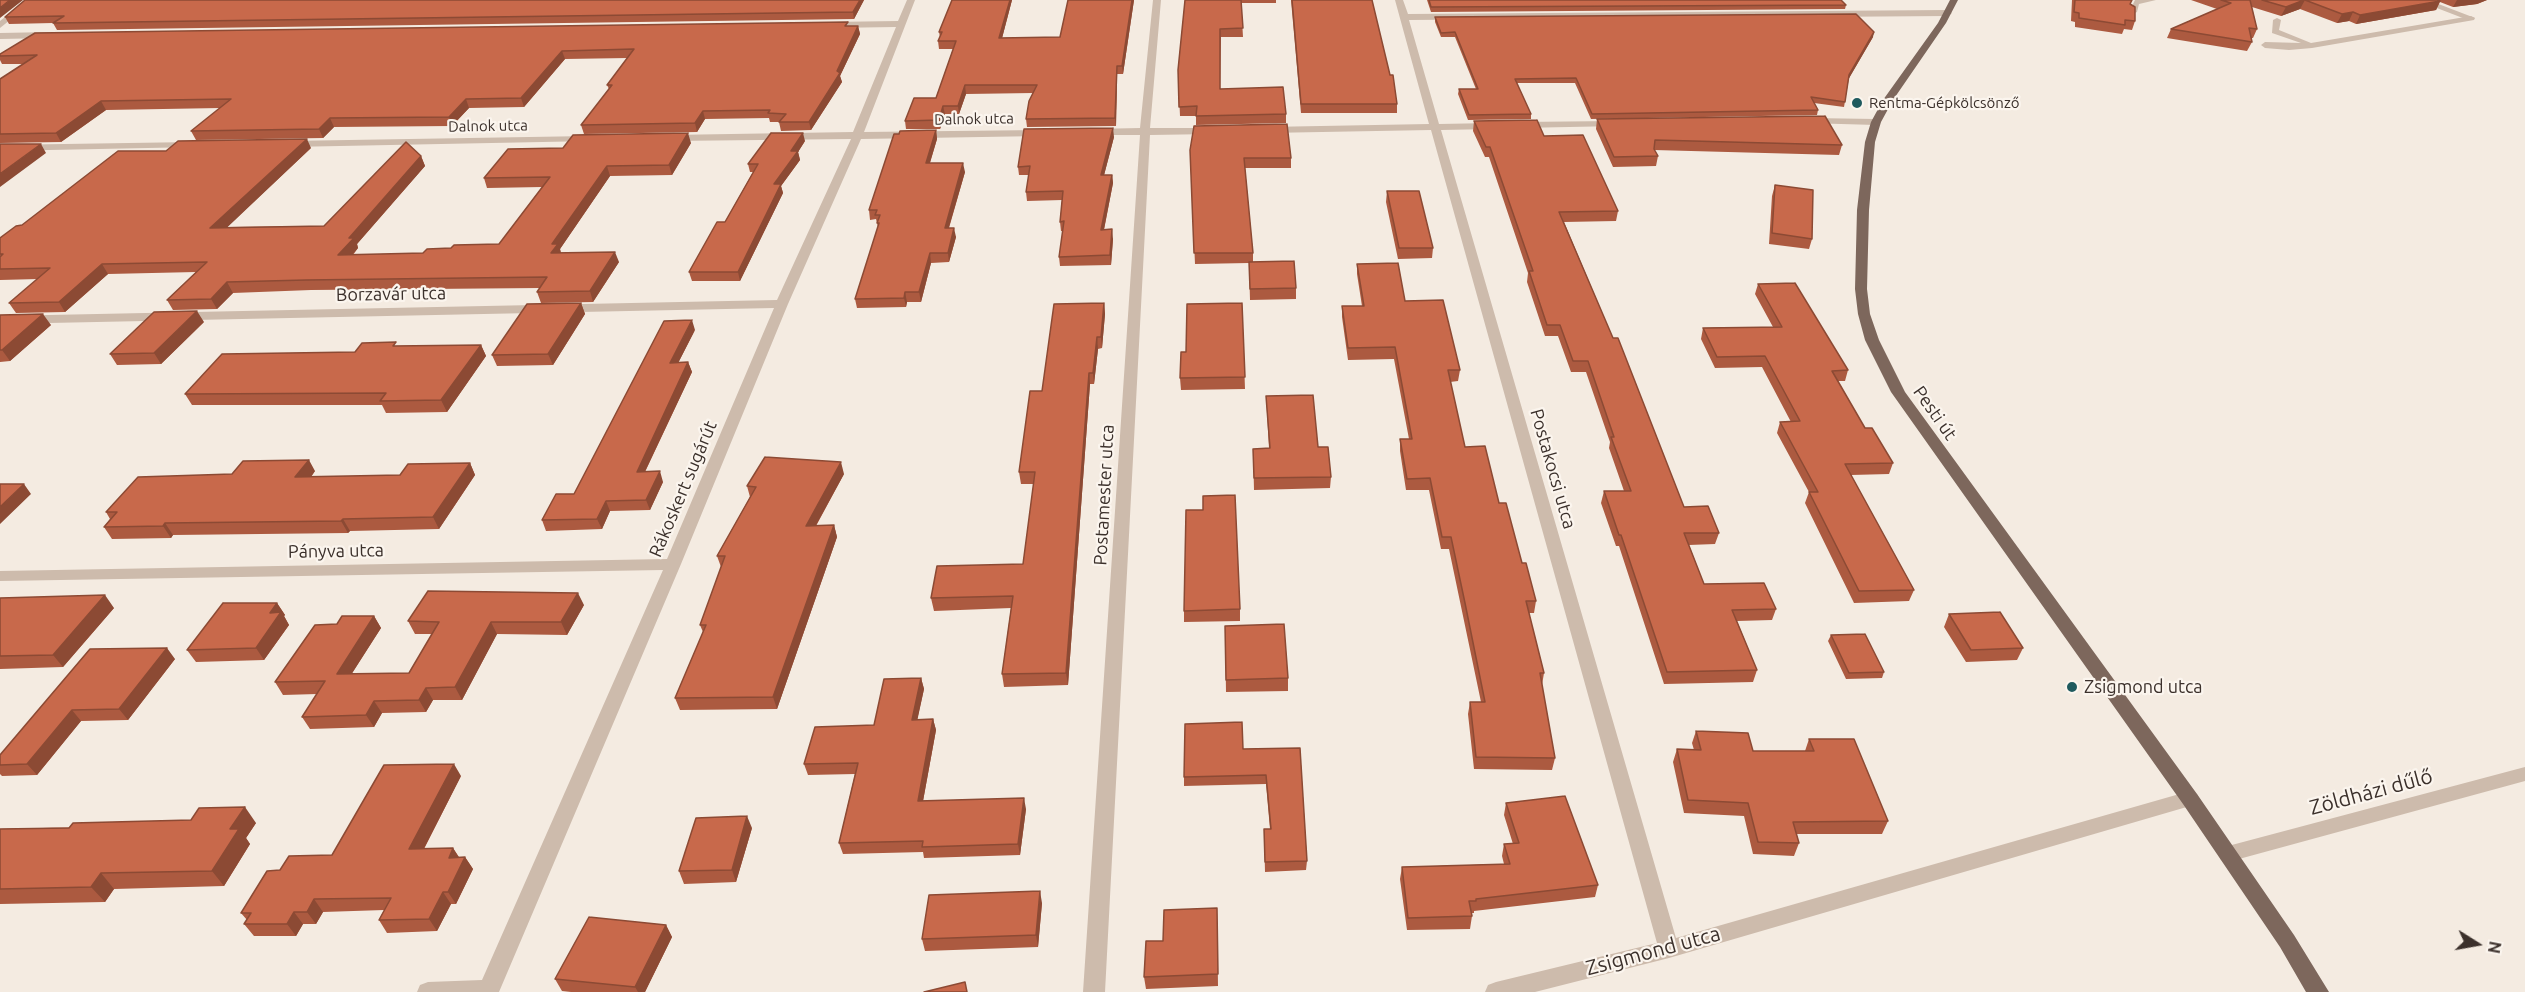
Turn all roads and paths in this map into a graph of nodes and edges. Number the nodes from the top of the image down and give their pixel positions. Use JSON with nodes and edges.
{"nodes":[{"id":1,"x":31,"y":0,"type":"edge"},
{"id":2,"x":910,"y":0,"type":"edge"},
{"id":3,"x":1157,"y":0,"type":"edge"},
{"id":4,"x":1399,"y":0,"type":"edge"},
{"id":5,"x":1954,"y":0,"type":"edge"},
{"id":6,"x":2152,"y":0,"type":"edge"},
{"id":7,"x":2420,"y":0,"type":"edge"},
{"id":8,"x":2133,"y":12,"type":"edge"},
{"id":9,"x":1948,"y":13,"type":"junction"},
{"id":10,"x":1404,"y":17,"type":"junction"},
{"id":11,"x":2471,"y":18,"type":"joint"},
{"id":12,"x":2277,"y":20,"type":"edge"},
{"id":13,"x":902,"y":24,"type":"junction"},
{"id":14,"x":0,"y":25,"type":"edge"},
{"id":15,"x":819,"y":25,"type":"edge"},
{"id":16,"x":59,"y":35,"type":"edge"},
{"id":17,"x":0,"y":36,"type":"edge"},
{"id":18,"x":2265,"y":45,"type":"dead end"},
{"id":19,"x":2312,"y":45,"type":"junction"},
{"id":20,"x":1798,"y":121,"type":"edge"},
{"id":21,"x":1876,"y":122,"type":"junction"},
{"id":22,"x":1623,"y":124,"type":"edge"},
{"id":23,"x":1435,"y":127,"type":"junction"},
{"id":24,"x":1226,"y":130,"type":"edge"},
{"id":25,"x":1261,"y":130,"type":"edge"},
{"id":26,"x":1145,"y":132,"type":"junction"},
{"id":27,"x":1049,"y":133,"type":"edge"},
{"id":28,"x":1085,"y":133,"type":"edge"},
{"id":29,"x":857,"y":136,"type":"junction"},
{"id":30,"x":654,"y":138,"type":"edge"},
{"id":31,"x":595,"y":139,"type":"edge"},
{"id":32,"x":274,"y":144,"type":"edge"},
{"id":33,"x":202,"y":145,"type":"edge"},
{"id":34,"x":0,"y":148,"type":"edge"},
{"id":35,"x":782,"y":304,"type":"junction"},
{"id":36,"x":0,"y":320,"type":"edge"},
{"id":37,"x":673,"y":564,"type":"junction"},
{"id":38,"x":0,"y":576,"type":"edge"},
{"id":39,"x":2525,"y":774,"type":"edge"},
{"id":40,"x":2190,"y":799,"type":"junction"},
{"id":41,"x":2228,"y":855,"type":"junction"},
{"id":42,"x":1669,"y":948,"type":"junction"},
{"id":43,"x":488,"y":991,"type":"edge"},
{"id":44,"x":428,"y":992,"type":"edge"},
{"id":45,"x":1094,"y":992,"type":"edge"},
{"id":46,"x":1496,"y":992,"type":"edge"},
{"id":47,"x":2318,"y":992,"type":"edge"}],
"edges":[{"from":1,"to":14,"type":"street"},
{"from":2,"to":13,"type":"street","name":"Rákoskert sugárút"},
{"from":3,"to":26,"type":"street","name":"Postamester utca"},
{"from":4,"to":10,"type":"street","name":"Postakocsi utca"},
{"from":5,"to":9,"type":"main road","name":"Pesti út"},
{"from":6,"to":8,"type":"lane"},
{"from":7,"to":11,"type":"street"},
{"from":9,"to":10,"type":"street"},
{"from":9,"to":21,"type":"main road","name":"Pesti út"},
{"from":10,"to":23,"type":"street","name":"Postakocsi utca"},
{"from":11,"to":19,"type":"lane"},
{"from":12,"to":19,"type":"lane"},
{"from":13,"to":15,"type":"street"},
{"from":13,"to":29,"type":"street","name":"Rákoskert sugárút"},
{"from":16,"to":17,"type":"street"},
{"from":18,"to":19,"type":"lane"},
{"from":20,"to":21,"type":"street"},
{"from":21,"to":40,"type":"main road","name":"Pesti út"},
{"from":22,"to":23,"type":"street"},
{"from":23,"to":25,"type":"street"},
{"from":23,"to":42,"type":"street","name":"Postakocsi utca"},
{"from":24,"to":26,"type":"street"},
{"from":26,"to":28,"type":"street"},
{"from":26,"to":45,"type":"street","name":"Postamester utca"},
{"from":27,"to":29,"type":"street","name":"Dalnok utca"},
{"from":29,"to":30,"type":"street","name":"Dalnok utca"},
{"from":29,"to":35,"type":"street","name":"Rákoskert sugárút"},
{"from":31,"to":32,"type":"street","name":"Dalnok utca"},
{"from":33,"to":34,"type":"street"},
{"from":35,"to":36,"type":"street","name":"Borzavár utca"},
{"from":35,"to":37,"type":"street","name":"Rákoskert sugárút"},
{"from":37,"to":38,"type":"street","name":"Pányva utca"},
{"from":37,"to":43,"type":"street","name":"Rákoskert sugárút"},
{"from":39,"to":41,"type":"street","name":"Zöldházi dűlő"},
{"from":40,"to":41,"type":"main road","name":"Pesti út"},
{"from":40,"to":42,"type":"street","name":"Zsigmond utca"},
{"from":41,"to":47,"type":"main road","name":"Pesti út"},
{"from":42,"to":46,"type":"street","name":"Zsigmond utca"},
{"from":43,"to":44,"type":"street"}]}
